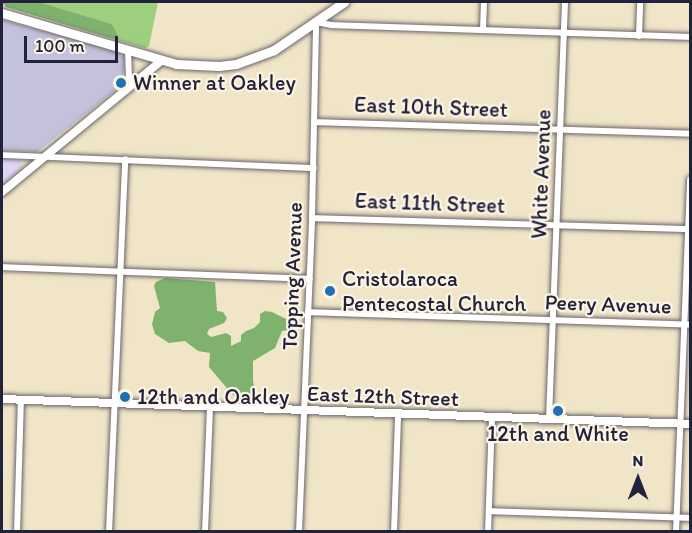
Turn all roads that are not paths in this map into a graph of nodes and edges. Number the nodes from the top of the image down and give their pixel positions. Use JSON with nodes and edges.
{"nodes":[{"id":1,"x":344,"y":2,"type":"edge"},
{"id":2,"x":484,"y":2,"type":"edge"},
{"id":3,"x":565,"y":2,"type":"edge"},
{"id":4,"x":640,"y":2,"type":"edge"},
{"id":5,"x":2,"y":13,"type":"edge"},
{"id":6,"x":316,"y":22,"type":"junction"},
{"id":7,"x":483,"y":30,"type":"junction"},
{"id":8,"x":564,"y":33,"type":"junction"},
{"id":9,"x":639,"y":36,"type":"junction"},
{"id":10,"x":690,"y":37,"type":"edge"},
{"id":11,"x":128,"y":50,"type":"junction"},
{"id":12,"x":162,"y":60,"type":"junction"},
{"id":13,"x":129,"y":87,"type":"junction"},
{"id":14,"x":315,"y":122,"type":"junction"},
{"id":15,"x":561,"y":130,"type":"junction"},
{"id":16,"x":690,"y":134,"type":"edge"},
{"id":17,"x":2,"y":155,"type":"edge"},
{"id":18,"x":44,"y":156,"type":"junction"},
{"id":19,"x":125,"y":159,"type":"junction"},
{"id":20,"x":314,"y":168,"type":"junction"},
{"id":21,"x":690,"y":178,"type":"edge"},
{"id":22,"x":2,"y":192,"type":"edge"},
{"id":23,"x":312,"y":218,"type":"junction"},
{"id":24,"x":557,"y":225,"type":"junction"},
{"id":25,"x":690,"y":229,"type":"edge"},
{"id":26,"x":2,"y":267,"type":"edge"},
{"id":27,"x":121,"y":272,"type":"junction"},
{"id":28,"x":310,"y":279,"type":"junction"},
{"id":29,"x":308,"y":312,"type":"junction"},
{"id":30,"x":553,"y":320,"type":"junction"},
{"id":31,"x":688,"y":325,"type":"edge"},
{"id":32,"x":2,"y":399,"type":"edge"},
{"id":33,"x":21,"y":400,"type":"junction"},
{"id":34,"x":115,"y":404,"type":"junction"},
{"id":35,"x":210,"y":408,"type":"junction"},
{"id":36,"x":304,"y":411,"type":"junction"},
{"id":37,"x":398,"y":415,"type":"junction"},
{"id":38,"x":492,"y":418,"type":"junction"},
{"id":39,"x":549,"y":419,"type":"junction"},
{"id":40,"x":681,"y":423,"type":"junction"},
{"id":41,"x":690,"y":424,"type":"edge"},
{"id":42,"x":489,"y":511,"type":"junction"},
{"id":43,"x":676,"y":518,"type":"junction"},
{"id":44,"x":690,"y":519,"type":"edge"},
{"id":45,"x":17,"y":531,"type":"edge"},
{"id":46,"x":109,"y":531,"type":"edge"},
{"id":47,"x":205,"y":531,"type":"edge"},
{"id":48,"x":299,"y":531,"type":"edge"},
{"id":49,"x":394,"y":531,"type":"edge"},
{"id":50,"x":488,"y":531,"type":"edge"},
{"id":51,"x":676,"y":531,"type":"edge"}],
"edges":[{"from":1,"to":6,"type":"main road"},
{"from":2,"to":7,"type":"street"},
{"from":3,"to":8,"type":"street","name":"White Avenue"},
{"from":4,"to":9,"type":"street"},
{"from":5,"to":11,"type":"main road"},
{"from":6,"to":7,"type":"street"},
{"from":6,"to":12,"type":"main road"},
{"from":6,"to":14,"type":"street","name":"Topping Avenue"},
{"from":7,"to":8,"type":"street"},
{"from":8,"to":9,"type":"street"},
{"from":8,"to":15,"type":"street","name":"White Avenue"},
{"from":9,"to":10,"type":"street"},
{"from":11,"to":12,"type":"main road"},
{"from":11,"to":13,"type":"street"},
{"from":12,"to":13,"type":"street"},
{"from":13,"to":18,"type":"street"},
{"from":14,"to":15,"type":"street","name":"East 10th Street"},
{"from":14,"to":20,"type":"street","name":"Topping Avenue"},
{"from":15,"to":16,"type":"street","name":"East 10th Street"},
{"from":15,"to":24,"type":"street","name":"White Avenue"},
{"from":17,"to":18,"type":"street"},
{"from":18,"to":19,"type":"street"},
{"from":18,"to":22,"type":"street"},
{"from":19,"to":20,"type":"street"},
{"from":19,"to":27,"type":"street"},
{"from":20,"to":23,"type":"street","name":"Topping Avenue"},
{"from":21,"to":25,"type":"street"},
{"from":23,"to":24,"type":"street","name":"East 11th Street"},
{"from":23,"to":28,"type":"street","name":"Topping Avenue"},
{"from":24,"to":25,"type":"street","name":"East 11th Street"},
{"from":24,"to":30,"type":"street","name":"White Avenue"},
{"from":25,"to":31,"type":"street"},
{"from":26,"to":27,"type":"street"},
{"from":27,"to":28,"type":"street"},
{"from":27,"to":34,"type":"street"},
{"from":28,"to":29,"type":"street","name":"Topping Avenue"},
{"from":29,"to":30,"type":"street","name":"Peery Avenue"},
{"from":29,"to":36,"type":"street","name":"Topping Avenue"},
{"from":30,"to":31,"type":"street","name":"Peery Avenue"},
{"from":30,"to":39,"type":"street","name":"White Avenue"},
{"from":31,"to":40,"type":"street"},
{"from":32,"to":33,"type":"street","name":"East 12th Street"},
{"from":33,"to":34,"type":"street","name":"East 12th Street"},
{"from":33,"to":45,"type":"street"},
{"from":34,"to":35,"type":"street","name":"East 12th Street"},
{"from":34,"to":46,"type":"street"},
{"from":35,"to":36,"type":"street","name":"East 12th Street"},
{"from":35,"to":47,"type":"street"},
{"from":36,"to":37,"type":"street","name":"East 12th Street"},
{"from":36,"to":48,"type":"street","name":"Topping Avenue"},
{"from":37,"to":38,"type":"street","name":"East 12th Street"},
{"from":37,"to":49,"type":"street"},
{"from":38,"to":39,"type":"street","name":"East 12th Street"},
{"from":38,"to":42,"type":"street"},
{"from":39,"to":40,"type":"street","name":"East 12th Street"},
{"from":40,"to":41,"type":"street","name":"East 12th Street"},
{"from":40,"to":43,"type":"street"},
{"from":42,"to":43,"type":"street"},
{"from":42,"to":50,"type":"street"},
{"from":43,"to":44,"type":"street"},
{"from":43,"to":51,"type":"street"}]}
